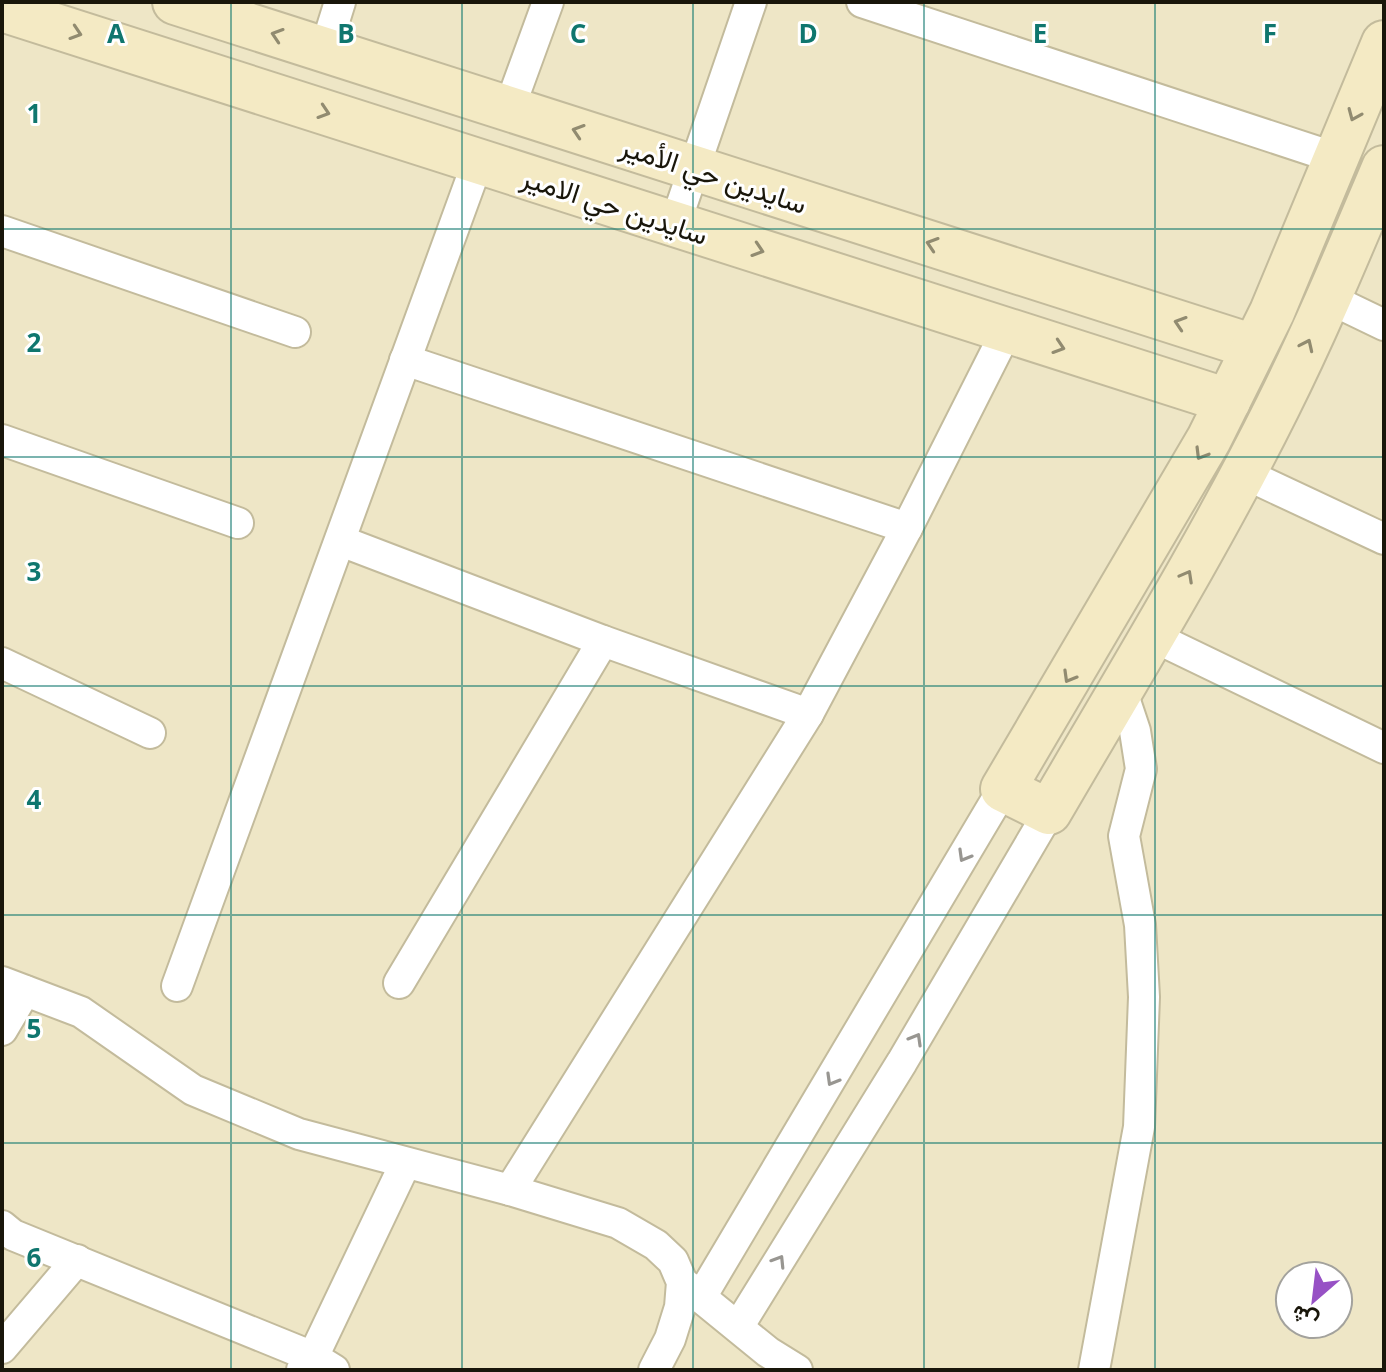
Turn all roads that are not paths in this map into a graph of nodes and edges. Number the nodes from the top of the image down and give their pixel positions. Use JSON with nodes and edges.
{"nodes":[{"id":1,"x":175,"y":2,"type":"edge"},
{"id":2,"x":340,"y":2,"type":"edge"},
{"id":3,"x":548,"y":2,"type":"edge"},
{"id":4,"x":751,"y":2,"type":"edge"},
{"id":5,"x":862,"y":2,"type":"edge"},
{"id":6,"x":2,"y":9,"type":"edge"},
{"id":7,"x":1384,"y":43,"type":"edge"},
{"id":8,"x":325,"y":50,"type":"junction"},
{"id":9,"x":509,"y":109,"type":"junction"},
{"id":10,"x":1336,"y":158,"type":"junction"},
{"id":11,"x":478,"y":161,"type":"junction"},
{"id":12,"x":694,"y":168,"type":"junction"},
{"id":13,"x":1384,"y":168,"type":"edge"},
{"id":14,"x":675,"y":224,"type":"junction"},
{"id":15,"x":2,"y":231,"type":"edge"},
{"id":16,"x":1328,"y":298,"type":"junction"},
{"id":17,"x":1384,"y":325,"type":"edge"},
{"id":18,"x":1007,"y":330,"type":"junction"},
{"id":19,"x":295,"y":332,"type":"dead end"},
{"id":20,"x":1254,"y":347,"type":"junction"},
{"id":21,"x":405,"y":360,"type":"junction"},
{"id":22,"x":1228,"y":401,"type":"junction"},
{"id":23,"x":2,"y":440,"type":"edge"},
{"id":24,"x":1243,"y":473,"type":"junction"},
{"id":25,"x":238,"y":523,"type":"dead end"},
{"id":26,"x":907,"y":528,"type":"junction"},
{"id":27,"x":1384,"y":539,"type":"edge"},
{"id":28,"x":341,"y":541,"type":"junction"},
{"id":29,"x":1152,"y":636,"type":"junction"},
{"id":30,"x":603,"y":641,"type":"junction"},
{"id":31,"x":2,"y":663,"type":"edge"},
{"id":32,"x":1121,"y":689,"type":"junction"},
{"id":33,"x":808,"y":714,"type":"junction"},
{"id":34,"x":150,"y":733,"type":"dead end"},
{"id":35,"x":1384,"y":748,"type":"edge"},
{"id":36,"x":1003,"y":789,"type":"junction"},
{"id":37,"x":1049,"y":812,"type":"junction"},
{"id":38,"x":399,"y":983,"type":"dead end"},
{"id":39,"x":177,"y":986,"type":"dead end"},
{"id":40,"x":14,"y":987,"type":"edge"},
{"id":41,"x":2,"y":1030,"type":"edge"},
{"id":42,"x":405,"y":1164,"type":"junction"},
{"id":43,"x":510,"y":1190,"type":"junction"},
{"id":44,"x":2,"y":1226,"type":"edge"},
{"id":45,"x":77,"y":1260,"type":"junction"},
{"id":46,"x":692,"y":1290,"type":"junction"},
{"id":47,"x":738,"y":1327,"type":"junction"},
{"id":48,"x":2,"y":1348,"type":"edge"},
{"id":49,"x":316,"y":1366,"type":"edge"},
{"id":50,"x":654,"y":1370,"type":"edge"},
{"id":51,"x":797,"y":1370,"type":"edge"},
{"id":52,"x":1094,"y":1370,"type":"edge"}],
"edges":[{"from":8,"to":1,"type":"main road","name":"سايدين حي الأمير","one_way":true},
{"from":2,"to":8,"type":"street"},
{"from":3,"to":9,"type":"street"},
{"from":4,"to":12,"type":"street"},
{"from":5,"to":10,"type":"street"},
{"from":6,"to":11,"type":"main road","name":"سايدين حي الامير","one_way":true},
{"from":7,"to":10,"type":"main road","one_way":true},
{"from":8,"to":9,"type":"main road","name":"سايدين حي الأمير"},
{"from":12,"to":9,"type":"main road","name":"سايدين حي الأمير","one_way":true},
{"from":10,"to":20,"type":"main road"},
{"from":11,"to":14,"type":"main road","name":"سايدين حي الامير"},
{"from":11,"to":21,"type":"street"},
{"from":12,"to":14,"type":"street"},
{"from":20,"to":12,"type":"main road","name":"سايدين حي الأمير","one_way":true},
{"from":13,"to":16,"type":"main road"},
{"from":14,"to":18,"type":"main road","name":"سايدين حي الامير","one_way":true},
{"from":15,"to":19,"type":"street"},
{"from":16,"to":17,"type":"street"},
{"from":24,"to":16,"type":"main road","one_way":true},
{"from":18,"to":22,"type":"main road","name":"سايدين حي الامير","one_way":true},
{"from":18,"to":26,"type":"street"},
{"from":20,"to":22,"type":"main road"},
{"from":21,"to":26,"type":"street"},
{"from":21,"to":28,"type":"street"},
{"from":22,"to":36,"type":"main road","one_way":true},
{"from":23,"to":25,"type":"street"},
{"from":24,"to":27,"type":"street"},
{"from":29,"to":24,"type":"main road","one_way":true},
{"from":26,"to":33,"type":"street"},
{"from":28,"to":30,"type":"street"},
{"from":28,"to":39,"type":"street"},
{"from":29,"to":32,"type":"main road"},
{"from":29,"to":35,"type":"street"},
{"from":30,"to":33,"type":"street"},
{"from":30,"to":38,"type":"street"},
{"from":31,"to":34,"type":"street"},
{"from":32,"to":37,"type":"main road"},
{"from":32,"to":52,"type":"street"},
{"from":33,"to":43,"type":"street"},
{"from":36,"to":37,"type":"main road"},
{"from":36,"to":46,"type":"street","one_way":true},
{"from":47,"to":37,"type":"street","one_way":true},
{"from":40,"to":41,"type":"street"},
{"from":40,"to":42,"type":"street"},
{"from":42,"to":43,"type":"street"},
{"from":42,"to":49,"type":"street"},
{"from":43,"to":46,"type":"street"},
{"from":44,"to":45,"type":"street"},
{"from":45,"to":48,"type":"street"},
{"from":45,"to":49,"type":"street"},
{"from":46,"to":47,"type":"street"},
{"from":46,"to":50,"type":"street"},
{"from":47,"to":51,"type":"street"}]}
